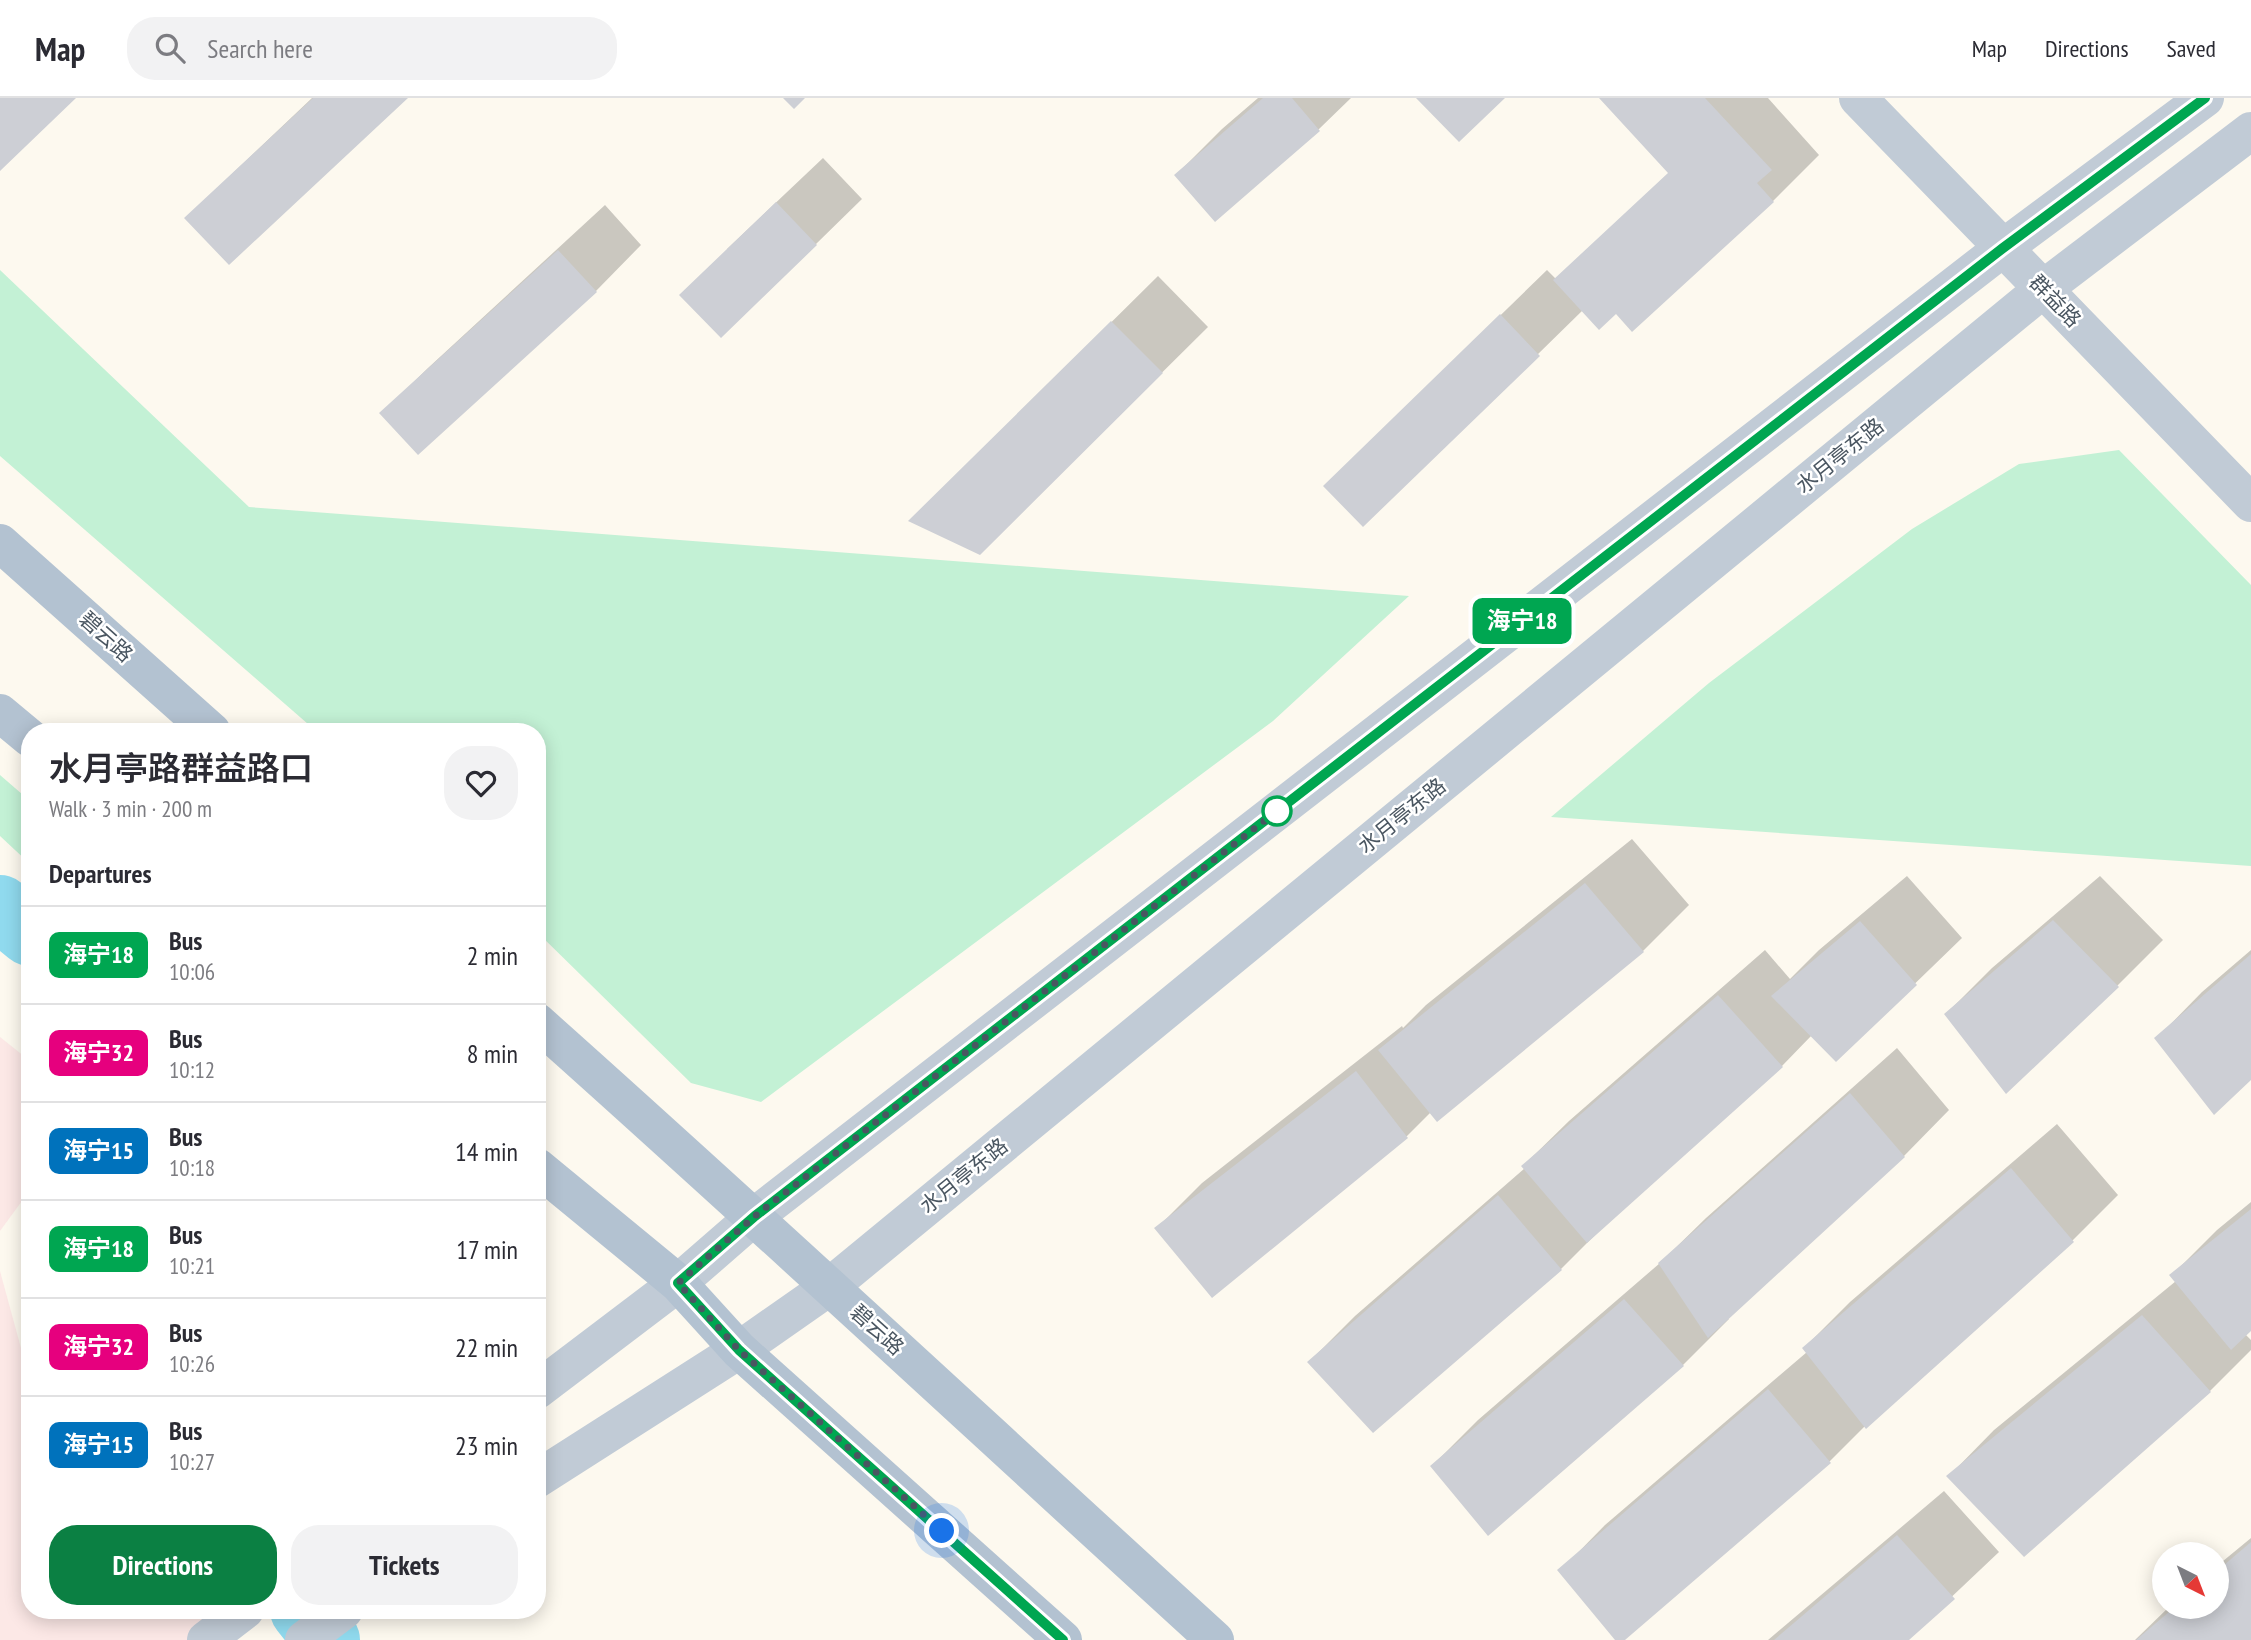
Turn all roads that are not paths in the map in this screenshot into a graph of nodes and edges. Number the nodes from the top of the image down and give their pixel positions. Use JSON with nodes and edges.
{"nodes":[{"id":1,"x":1858,"y":98,"type":"edge"},
{"id":2,"x":2205,"y":98,"type":"edge"},
{"id":3,"x":2251,"y":131,"type":"edge"},
{"id":4,"x":2003,"y":248,"type":"junction"},
{"id":5,"x":2043,"y":289,"type":"junction"},
{"id":6,"x":2251,"y":503,"type":"edge"},
{"id":7,"x":0,"y":543,"type":"edge"},
{"id":8,"x":0,"y":713,"type":"edge"},
{"id":9,"x":202,"y":723,"type":"edge"},
{"id":10,"x":21,"y":730,"type":"edge"},
{"id":11,"x":546,"y":1030,"type":"edge"},
{"id":12,"x":546,"y":1174,"type":"edge"},
{"id":13,"x":755,"y":1216,"type":"junction"},
{"id":14,"x":678,"y":1283,"type":"junction"},
{"id":15,"x":829,"y":1287,"type":"junction"},
{"id":16,"x":739,"y":1350,"type":"junction"},
{"id":17,"x":546,"y":1383,"type":"edge"},
{"id":18,"x":546,"y":1473,"type":"edge"},
{"id":19,"x":332,"y":1619,"type":"edge"},
{"id":20,"x":303,"y":1640,"type":"edge"},
{"id":21,"x":1063,"y":1640,"type":"edge"},
{"id":22,"x":1215,"y":1640,"type":"edge"}],
"edges":[{"from":1,"to":4,"type":"main road","name":"群益路"},
{"from":2,"to":4,"type":"main road"},
{"from":3,"to":5,"type":"main road","name":"水月亭东路"},
{"from":4,"to":5,"type":"main road","name":"群益路"},
{"from":4,"to":13,"type":"main road"},
{"from":5,"to":6,"type":"main road","name":"群益路"},
{"from":5,"to":15,"type":"main road","name":"水月亭东路"},
{"from":7,"to":9,"type":"main road","name":"碧云路"},
{"from":8,"to":10,"type":"main road"},
{"from":11,"to":13,"type":"main road","name":"碧云路"},
{"from":12,"to":14,"type":"main road"},
{"from":13,"to":14,"type":"main road"},
{"from":13,"to":15,"type":"main road","name":"碧云路"},
{"from":14,"to":16,"type":"main road"},
{"from":14,"to":17,"type":"main road"},
{"from":15,"to":16,"type":"main road","name":"水月亭东路"},
{"from":15,"to":22,"type":"main road","name":"碧云路"},
{"from":16,"to":18,"type":"main road","name":"水月亭东路"},
{"from":16,"to":21,"type":"main road"},
{"from":19,"to":20,"type":"main road"}]}
